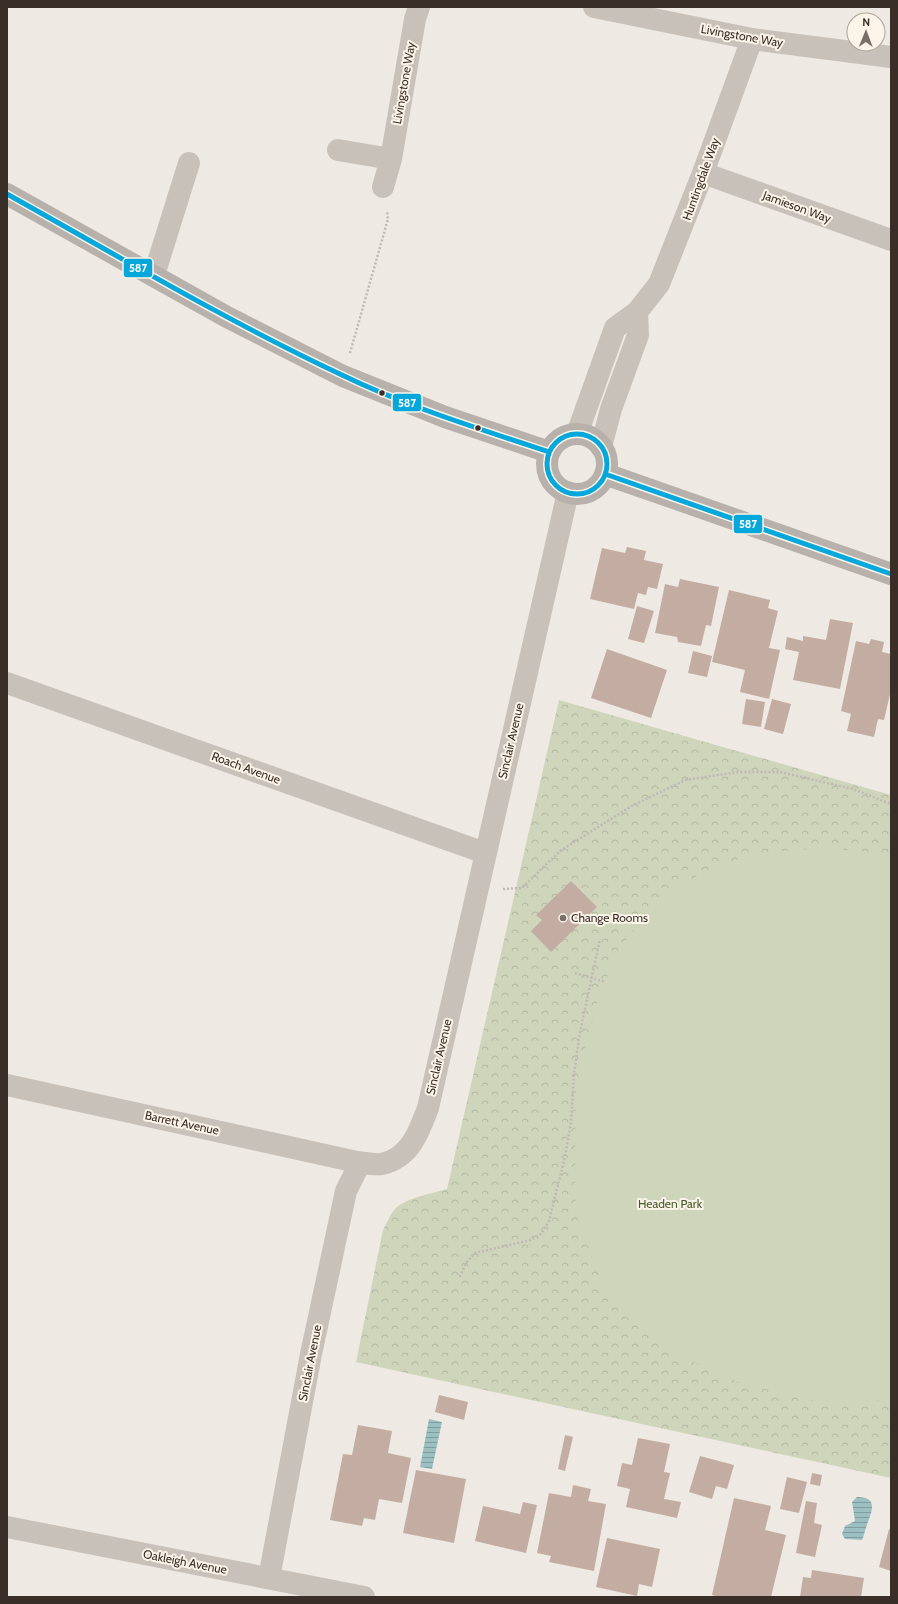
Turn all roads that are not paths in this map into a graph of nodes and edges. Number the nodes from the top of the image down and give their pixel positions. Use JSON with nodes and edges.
{"nodes":[{"id":1,"x":419,"y":7,"type":"edge"},
{"id":2,"x":594,"y":7,"type":"edge"},
{"id":3,"x":752,"y":39,"type":"junction"},
{"id":4,"x":891,"y":57,"type":"edge"},
{"id":5,"x":338,"y":150,"type":"dead end"},
{"id":6,"x":391,"y":159,"type":"junction"},
{"id":7,"x":189,"y":163,"type":"dead end"},
{"id":8,"x":703,"y":173,"type":"junction"},
{"id":9,"x":7,"y":194,"type":"edge"},
{"id":10,"x":385,"y":195,"type":"road end"},
{"id":11,"x":891,"y":240,"type":"edge"},
{"id":12,"x":154,"y":275,"type":"junction"},
{"id":13,"x":637,"y":312,"type":"junction"},
{"id":14,"x":577,"y":434,"type":"junction"},
{"id":15,"x":601,"y":447,"type":"junction"},
{"id":16,"x":549,"y":452,"type":"junction"},
{"id":17,"x":605,"y":474,"type":"junction"},
{"id":18,"x":568,"y":492,"type":"junction"},
{"id":19,"x":891,"y":574,"type":"edge"},
{"id":20,"x":7,"y":683,"type":"edge"},
{"id":21,"x":485,"y":853,"type":"junction"},
{"id":22,"x":7,"y":1085,"type":"edge"},
{"id":23,"x":357,"y":1162,"type":"junction"},
{"id":24,"x":7,"y":1527,"type":"edge"},
{"id":25,"x":269,"y":1578,"type":"junction"},
{"id":26,"x":364,"y":1597,"type":"edge"}],
"edges":[{"from":1,"to":6,"type":"street","name":"Livingstone Way"},
{"from":2,"to":3,"type":"street","name":"Livingstone Way"},
{"from":3,"to":4,"type":"street","name":"Livingstone Way"},
{"from":3,"to":8,"type":"street","name":"Huntingdale Way"},
{"from":5,"to":6,"type":"street"},
{"from":6,"to":10,"type":"street","name":"Livingstone Way"},
{"from":7,"to":12,"type":"street"},
{"from":8,"to":11,"type":"street","name":"Jamieson Way"},
{"from":8,"to":13,"type":"street","name":"Huntingdale Way"},
{"from":9,"to":12,"type":"main road"},
{"from":12,"to":16,"type":"main road"},
{"from":13,"to":14,"type":"street","name":"Huntingdale Way"},
{"from":13,"to":15,"type":"street"},
{"from":14,"to":15,"type":"main road"},
{"from":14,"to":16,"type":"main road"},
{"from":15,"to":17,"type":"main road"},
{"from":16,"to":18,"type":"main road"},
{"from":17,"to":18,"type":"main road"},
{"from":17,"to":19,"type":"main road"},
{"from":18,"to":21,"type":"street","name":"Sinclair Avenue"},
{"from":20,"to":21,"type":"street","name":"Roach Avenue"},
{"from":21,"to":23,"type":"street","name":"Sinclair Avenue"},
{"from":22,"to":23,"type":"street","name":"Barrett Avenue"},
{"from":23,"to":25,"type":"street","name":"Sinclair Avenue"},
{"from":24,"to":25,"type":"street","name":"Oakleigh Avenue"},
{"from":25,"to":26,"type":"street","name":"Oakleigh Avenue"}]}
